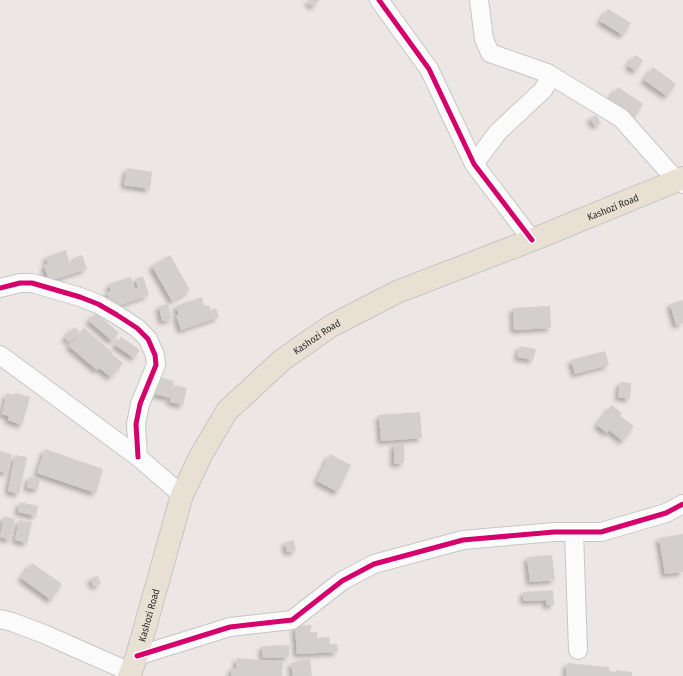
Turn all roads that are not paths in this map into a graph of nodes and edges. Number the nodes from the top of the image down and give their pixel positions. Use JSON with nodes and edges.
{"nodes":[{"id":1,"x":379,"y":0,"type":"edge"},
{"id":2,"x":479,"y":0,"type":"edge"},
{"id":3,"x":547,"y":72,"type":"junction"},
{"id":4,"x":474,"y":164,"type":"junction"},
{"id":5,"x":681,"y":181,"type":"edge"},
{"id":6,"x":532,"y":240,"type":"junction"},
{"id":7,"x":0,"y":288,"type":"edge"},
{"id":8,"x":0,"y":355,"type":"edge"},
{"id":9,"x":138,"y":457,"type":"junction"},
{"id":10,"x":182,"y":495,"type":"junction"},
{"id":11,"x":683,"y":504,"type":"edge"},
{"id":12,"x":574,"y":532,"type":"junction"},
{"id":13,"x":0,"y":619,"type":"edge"},
{"id":14,"x":578,"y":650,"type":"dead end"},
{"id":15,"x":132,"y":668,"type":"edge"}],
"edges":[{"from":1,"to":4,"type":"street"},
{"from":2,"to":3,"type":"street"},
{"from":3,"to":4,"type":"street"},
{"from":3,"to":5,"type":"street"},
{"from":4,"to":6,"type":"street"},
{"from":5,"to":6,"type":"main road","name":"Kashozi Road"},
{"from":6,"to":10,"type":"main road","name":"Kashozi Road"},
{"from":7,"to":9,"type":"street"},
{"from":8,"to":9,"type":"street"},
{"from":9,"to":10,"type":"street"},
{"from":10,"to":15,"type":"main road","name":"Kashozi Road"},
{"from":11,"to":12,"type":"street"},
{"from":12,"to":14,"type":"street"},
{"from":12,"to":15,"type":"street"},
{"from":13,"to":15,"type":"street"}]}
